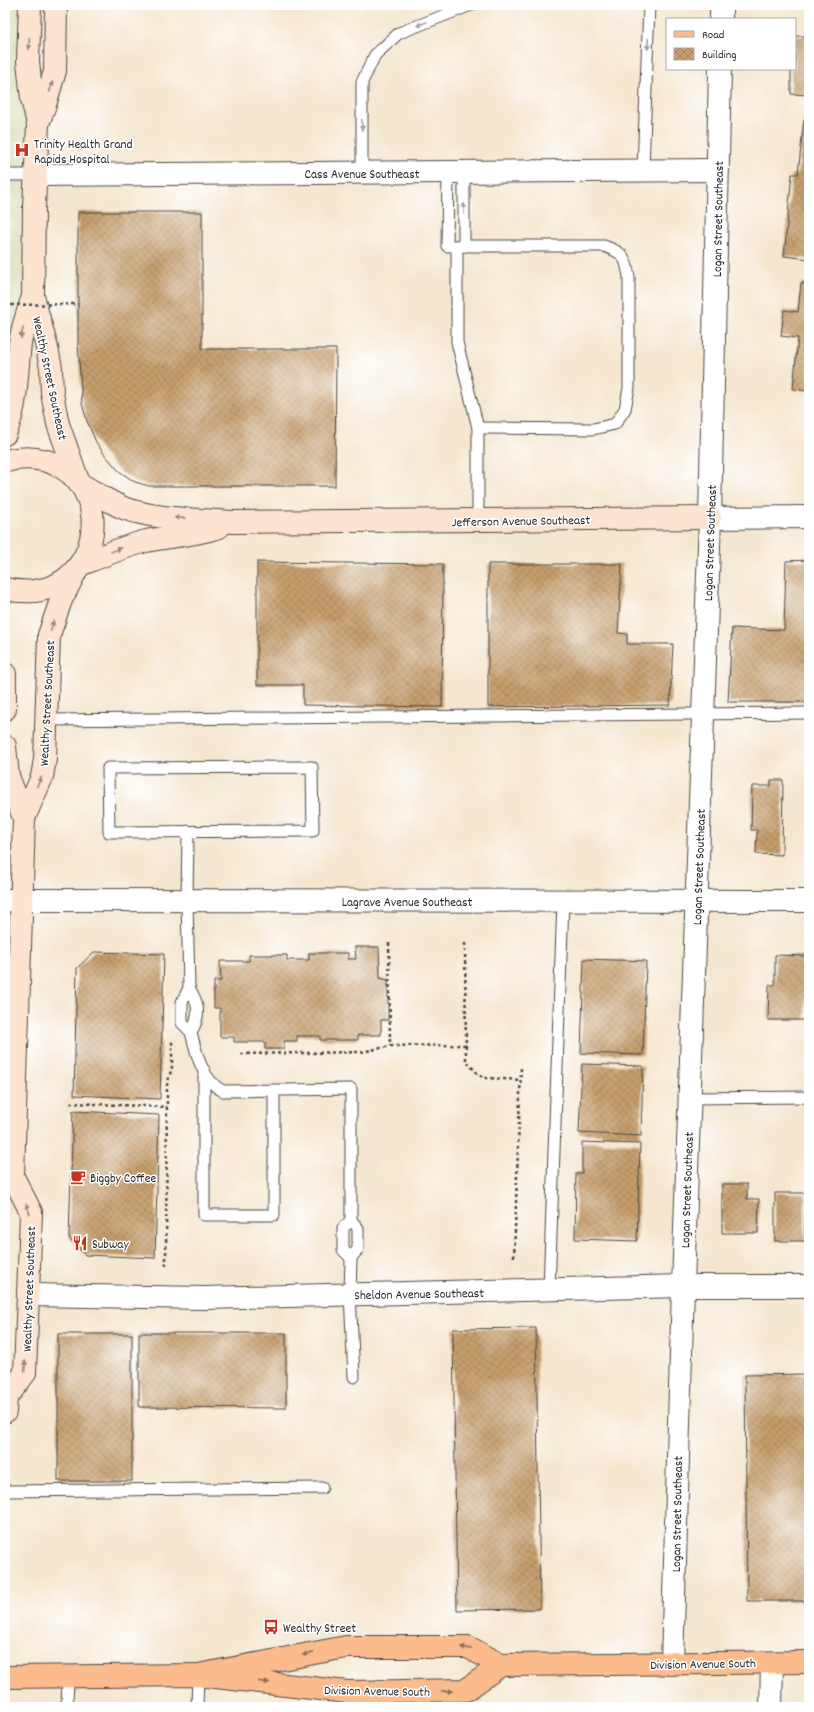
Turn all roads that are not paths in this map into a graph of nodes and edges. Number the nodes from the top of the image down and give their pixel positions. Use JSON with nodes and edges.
{"nodes":[{"id":1,"x":30,"y":5,"type":"edge"},
{"id":2,"x":56,"y":5,"type":"edge"},
{"id":3,"x":471,"y":5,"type":"edge"},
{"id":4,"x":649,"y":5,"type":"edge"},
{"id":5,"x":721,"y":5,"type":"edge"},
{"id":6,"x":721,"y":18,"type":"edge"},
{"id":7,"x":720,"y":70,"type":"edge"},
{"id":8,"x":38,"y":124,"type":"junction"},
{"id":9,"x":643,"y":170,"type":"junction"},
{"id":10,"x":718,"y":170,"type":"junction"},
{"id":11,"x":362,"y":172,"type":"junction"},
{"id":12,"x":456,"y":172,"type":"junction"},
{"id":13,"x":5,"y":175,"type":"edge"},
{"id":14,"x":36,"y":175,"type":"junction"},
{"id":15,"x":456,"y":246,"type":"junction"},
{"id":16,"x":33,"y":296,"type":"junction"},
{"id":17,"x":478,"y":428,"type":"junction"},
{"id":18,"x":5,"y":434,"type":"edge"},
{"id":19,"x":5,"y":461,"type":"edge"},
{"id":20,"x":79,"y":483,"type":"junction"},
{"id":21,"x":809,"y":517,"type":"edge"},
{"id":22,"x":710,"y":518,"type":"junction"},
{"id":23,"x":478,"y":520,"type":"junction"},
{"id":24,"x":233,"y":522,"type":"junction"},
{"id":25,"x":79,"y":566,"type":"junction"},
{"id":26,"x":5,"y":589,"type":"edge"},
{"id":27,"x":5,"y":674,"type":"edge"},
{"id":28,"x":5,"y":704,"type":"edge"},
{"id":29,"x":5,"y":709,"type":"edge"},
{"id":30,"x":809,"y":712,"type":"edge"},
{"id":31,"x":704,"y":713,"type":"junction"},
{"id":32,"x":46,"y":720,"type":"junction"},
{"id":33,"x":5,"y":746,"type":"edge"},
{"id":34,"x":24,"y":818,"type":"junction"},
{"id":35,"x":188,"y":832,"type":"junction"},
{"id":36,"x":13,"y":900,"type":"edge"},
{"id":37,"x":187,"y":900,"type":"junction"},
{"id":38,"x":809,"y":901,"type":"edge"},
{"id":39,"x":563,"y":902,"type":"junction"},
{"id":40,"x":696,"y":902,"type":"junction"},
{"id":41,"x":188,"y":988,"type":"junction"},
{"id":42,"x":191,"y":1032,"type":"junction"},
{"id":43,"x":204,"y":1070,"type":"junction"},
{"id":44,"x":274,"y":1090,"type":"junction"},
{"id":45,"x":809,"y":1097,"type":"edge"},
{"id":46,"x":690,"y":1098,"type":"junction"},
{"id":47,"x":10,"y":1102,"type":"edge"},
{"id":48,"x":9,"y":1151,"type":"edge"},
{"id":49,"x":9,"y":1184,"type":"edge"},
{"id":50,"x":351,"y":1220,"type":"junction"},
{"id":51,"x":351,"y":1258,"type":"junction"},
{"id":52,"x":683,"y":1286,"type":"junction"},
{"id":53,"x":809,"y":1286,"type":"edge"},
{"id":54,"x":549,"y":1290,"type":"junction"},
{"id":55,"x":350,"y":1294,"type":"junction"},
{"id":56,"x":28,"y":1295,"type":"junction"},
{"id":57,"x":354,"y":1377,"type":"dead end"},
{"id":58,"x":5,"y":1403,"type":"edge"},
{"id":59,"x":322,"y":1488,"type":"dead end"},
{"id":60,"x":5,"y":1491,"type":"edge"},
{"id":61,"x":772,"y":1662,"type":"junction"},
{"id":62,"x":809,"y":1662,"type":"edge"},
{"id":63,"x":672,"y":1664,"type":"junction"},
{"id":64,"x":501,"y":1665,"type":"junction"},
{"id":65,"x":198,"y":1675,"type":"junction"},
{"id":66,"x":68,"y":1676,"type":"junction"},
{"id":67,"x":5,"y":1677,"type":"edge"},
{"id":68,"x":380,"y":1699,"type":"edge"},
{"id":69,"x":67,"y":1707,"type":"edge"},
{"id":70,"x":197,"y":1707,"type":"edge"},
{"id":71,"x":771,"y":1707,"type":"edge"}],
"edges":[{"from":1,"to":8,"type":"main road","name":"Wealthy Street Southeast","one_way":true},
{"from":8,"to":2,"type":"main road","name":"Wealthy Street Southeast","one_way":true},
{"from":3,"to":11,"type":"lane","one_way":true},
{"from":4,"to":9,"type":"lane","one_way":true},
{"from":5,"to":6,"type":"street"},
{"from":7,"to":10,"type":"street","name":"Logan Street Southeast"},
{"from":8,"to":14,"type":"main road","name":"Wealthy Street Southeast"},
{"from":9,"to":10,"type":"street","name":"Cass Avenue Southeast"},
{"from":9,"to":12,"type":"street","name":"Cass Avenue Southeast"},
{"from":10,"to":22,"type":"street","name":"Logan Street Southeast"},
{"from":11,"to":12,"type":"street","name":"Cass Avenue Southeast"},
{"from":11,"to":14,"type":"street","name":"Cass Avenue Southeast"},
{"from":15,"to":12,"type":"lane","one_way":true},
{"from":12,"to":15,"type":"lane"},
{"from":13,"to":14,"type":"lane","name":"Cass Avenue Southeast"},
{"from":14,"to":16,"type":"main road","name":"Wealthy Street Southeast"},
{"from":15,"to":17,"type":"lane"},
{"from":15,"to":17,"type":"lane"},
{"from":16,"to":18,"type":"main road","name":"Wealthy Street Southeast","one_way":true},
{"from":16,"to":20,"type":"main road","name":"Wealthy Street Southeast"},
{"from":17,"to":23,"type":"lane"},
{"from":19,"to":20,"type":"main road"},
{"from":24,"to":20,"type":"main road","name":"Jefferson Avenue Southeast","one_way":true},
{"from":20,"to":25,"type":"main road","name":"Wealthy Street Southeast"},
{"from":21,"to":22,"type":"street","name":"Jefferson Avenue Southeast"},
{"from":22,"to":23,"type":"main road","name":"Jefferson Avenue Southeast"},
{"from":22,"to":31,"type":"street","name":"Logan Street Southeast"},
{"from":23,"to":24,"type":"main road","name":"Jefferson Avenue Southeast"},
{"from":25,"to":24,"type":"main road","name":"Jefferson Avenue Southeast","one_way":true},
{"from":25,"to":26,"type":"main road"},
{"from":32,"to":25,"type":"main road","name":"Wealthy Street Southeast","one_way":true},
{"from":27,"to":28,"type":"main road"},
{"from":28,"to":29,"type":"main road"},
{"from":30,"to":31,"type":"lane"},
{"from":31,"to":32,"type":"lane"},
{"from":31,"to":40,"type":"street","name":"Logan Street Southeast"},
{"from":34,"to":32,"type":"main road","name":"Wealthy Street Southeast","one_way":true},
{"from":33,"to":34,"type":"main road","name":"Wealthy Street Southeast"},
{"from":34,"to":36,"type":"main road","name":"Wealthy Street Southeast"},
{"from":35,"to":35,"type":"lane"},
{"from":35,"to":37,"type":"lane"},
{"from":36,"to":37,"type":"street","name":"Lagrave Avenue Southeast"},
{"from":36,"to":47,"type":"main road","name":"Wealthy Street Southeast"},
{"from":37,"to":39,"type":"street","name":"Lagrave Avenue Southeast"},
{"from":37,"to":41,"type":"lane"},
{"from":38,"to":40,"type":"street","name":"Lagrave Avenue Southeast"},
{"from":39,"to":40,"type":"street","name":"Lagrave Avenue Southeast"},
{"from":39,"to":54,"type":"lane"},
{"from":40,"to":46,"type":"street","name":"Logan Street Southeast"},
{"from":41,"to":42,"type":"lane"},
{"from":41,"to":42,"type":"lane"},
{"from":42,"to":43,"type":"lane"},
{"from":43,"to":44,"type":"lane"},
{"from":43,"to":44,"type":"lane"},
{"from":44,"to":50,"type":"lane"},
{"from":45,"to":46,"type":"lane"},
{"from":46,"to":52,"type":"street","name":"Logan Street Southeast"},
{"from":47,"to":48,"type":"main road","name":"Wealthy Street Southeast"},
{"from":48,"to":49,"type":"main road","name":"Wealthy Street Southeast"},
{"from":56,"to":49,"type":"main road","name":"Wealthy Street Southeast","one_way":true},
{"from":50,"to":51,"type":"lane"},
{"from":50,"to":51,"type":"lane"},
{"from":51,"to":55,"type":"lane"},
{"from":52,"to":53,"type":"street","name":"Sheldon Avenue Southeast"},
{"from":52,"to":54,"type":"street","name":"Sheldon Avenue Southeast"},
{"from":52,"to":63,"type":"street","name":"Logan Street Southeast"},
{"from":54,"to":55,"type":"street","name":"Sheldon Avenue Southeast"},
{"from":55,"to":56,"type":"street","name":"Sheldon Avenue Southeast"},
{"from":55,"to":57,"type":"lane"},
{"from":58,"to":56,"type":"main road","name":"Wealthy Street Southeast","one_way":true},
{"from":59,"to":60,"type":"lane"},
{"from":61,"to":62,"type":"main road","name":"Division Avenue South"},
{"from":61,"to":63,"type":"main road","name":"Division Avenue South"},
{"from":61,"to":71,"type":"street"},
{"from":63,"to":64,"type":"main road","name":"Division Avenue South"},
{"from":64,"to":65,"type":"main road","name":"Division Avenue South","one_way":true},
{"from":68,"to":64,"type":"main road","name":"Division Avenue South","one_way":true},
{"from":65,"to":66,"type":"main road","name":"Division Avenue South"},
{"from":65,"to":68,"type":"main road","name":"Division Avenue South","one_way":true},
{"from":65,"to":70,"type":"lane"},
{"from":66,"to":67,"type":"main road","name":"Division Avenue South"},
{"from":66,"to":69,"type":"lane"}]}
